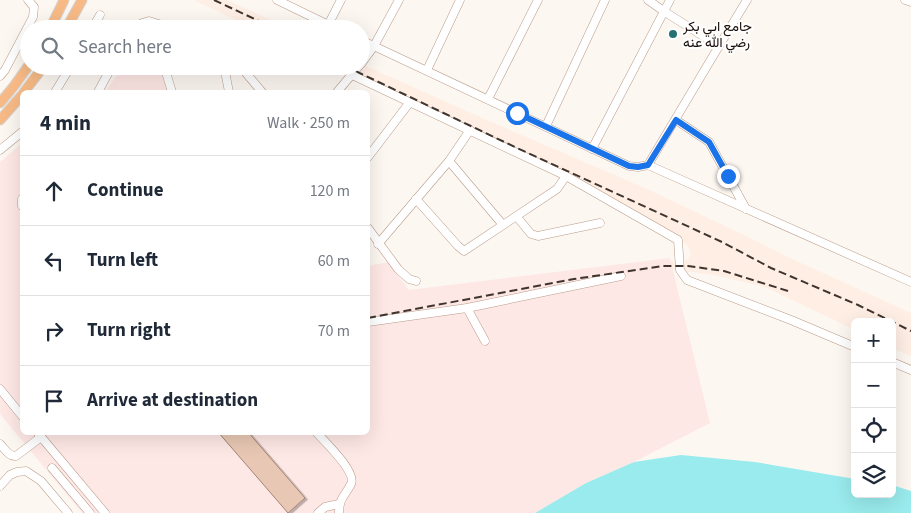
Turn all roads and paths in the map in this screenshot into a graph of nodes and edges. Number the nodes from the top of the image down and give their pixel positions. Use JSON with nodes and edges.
{"nodes":[{"id":1,"x":28,"y":0,"type":"edge"},
{"id":2,"x":64,"y":0,"type":"edge"},
{"id":3,"x":82,"y":0,"type":"edge"},
{"id":4,"x":341,"y":0,"type":"edge"},
{"id":5,"x":399,"y":0,"type":"edge"},
{"id":6,"x":460,"y":0,"type":"edge"},
{"id":7,"x":538,"y":0,"type":"edge"},
{"id":8,"x":605,"y":0,"type":"edge"},
{"id":9,"x":648,"y":0,"type":"edge"},
{"id":10,"x":670,"y":0,"type":"edge"},
{"id":11,"x":747,"y":0,"type":"edge"},
{"id":12,"x":905,"y":0,"type":"edge"},
{"id":13,"x":281,"y":1,"type":"edge"},
{"id":14,"x":911,"y":2,"type":"edge"},
{"id":15,"x":665,"y":12,"type":"junction"},
{"id":16,"x":100,"y":15,"type":"dead end"},
{"id":17,"x":32,"y":20,"type":"edge"},
{"id":18,"x":54,"y":20,"type":"edge"},
{"id":19,"x":71,"y":20,"type":"edge"},
{"id":20,"x":97,"y":20,"type":"edge"},
{"id":21,"x":320,"y":20,"type":"edge"},
{"id":22,"x":330,"y":20,"type":"edge"},
{"id":23,"x":20,"y":42,"type":"edge"},
{"id":24,"x":370,"y":44,"type":"edge"},
{"id":25,"x":374,"y":46,"type":"junction"},
{"id":26,"x":718,"y":46,"type":"junction"},
{"id":27,"x":370,"y":51,"type":"edge"},
{"id":28,"x":427,"y":70,"type":"junction"},
{"id":29,"x":22,"y":75,"type":"edge"},
{"id":30,"x":37,"y":75,"type":"edge"},
{"id":31,"x":65,"y":75,"type":"edge"},
{"id":32,"x":107,"y":75,"type":"edge"},
{"id":33,"x":167,"y":75,"type":"edge"},
{"id":34,"x":226,"y":75,"type":"edge"},
{"id":35,"x":248,"y":75,"type":"edge"},
{"id":36,"x":352,"y":75,"type":"joint"},
{"id":37,"x":0,"y":76,"type":"edge"},
{"id":38,"x":26,"y":90,"type":"edge"},
{"id":39,"x":56,"y":90,"type":"edge"},
{"id":40,"x":99,"y":90,"type":"edge"},
{"id":41,"x":171,"y":90,"type":"edge"},
{"id":42,"x":230,"y":90,"type":"edge"},
{"id":43,"x":260,"y":90,"type":"edge"},
{"id":44,"x":339,"y":90,"type":"edge"},
{"id":45,"x":20,"y":97,"type":"edge"},
{"id":46,"x":488,"y":99,"type":"junction"},
{"id":47,"x":410,"y":102,"type":"junction"},
{"id":48,"x":0,"y":103,"type":"edge"},
{"id":49,"x":0,"y":120,"type":"edge"},
{"id":50,"x":676,"y":120,"type":"junction"},
{"id":51,"x":546,"y":126,"type":"junction"},
{"id":52,"x":470,"y":130,"type":"junction"},
{"id":53,"x":20,"y":135,"type":"edge"},
{"id":54,"x":592,"y":149,"type":"junction"},
{"id":55,"x":0,"y":150,"type":"edge"},
{"id":56,"x":370,"y":154,"type":"edge"},
{"id":57,"x":449,"y":161,"type":"junction"},
{"id":58,"x":648,"y":165,"type":"junction"},
{"id":59,"x":566,"y":176,"type":"junction"},
{"id":60,"x":416,"y":199,"type":"junction"},
{"id":61,"x":746,"y":209,"type":"junction"},
{"id":62,"x":517,"y":217,"type":"junction"},
{"id":63,"x":600,"y":223,"type":"dead end"},
{"id":64,"x":503,"y":225,"type":"junction"},
{"id":65,"x":370,"y":231,"type":"edge"},
{"id":66,"x":378,"y":244,"type":"junction"},
{"id":67,"x":621,"y":276,"type":"dead end"},
{"id":68,"x":416,"y":281,"type":"dead end"},
{"id":69,"x":911,"y":282,"type":"edge"},
{"id":70,"x":467,"y":308,"type":"junction"},
{"id":71,"x":370,"y":322,"type":"edge"},
{"id":72,"x":485,"y":341,"type":"dead end"},
{"id":73,"x":851,"y":345,"type":"edge"},
{"id":74,"x":894,"y":363,"type":"edge"},
{"id":75,"x":911,"y":370,"type":"edge"},
{"id":76,"x":0,"y":389,"type":"edge"},
{"id":77,"x":20,"y":414,"type":"edge"},
{"id":78,"x":39,"y":435,"type":"edge"},
{"id":79,"x":319,"y":435,"type":"edge"},
{"id":80,"x":0,"y":444,"type":"edge"},
{"id":81,"x":52,"y":468,"type":"dead end"},
{"id":82,"x":0,"y":486,"type":"edge"},
{"id":83,"x":339,"y":504,"type":"junction"},
{"id":84,"x":68,"y":513,"type":"edge"},
{"id":85,"x":90,"y":513,"type":"edge"},
{"id":86,"x":105,"y":513,"type":"edge"},
{"id":87,"x":318,"y":513,"type":"edge"},
{"id":88,"x":339,"y":513,"type":"edge"}],
"edges":[{"from":1,"to":17,"type":"street"},
{"from":2,"to":18,"type":"main road"},
{"from":3,"to":19,"type":"main road"},
{"from":4,"to":22,"type":"street"},
{"from":5,"to":25,"type":"street"},
{"from":6,"to":28,"type":"street"},
{"from":7,"to":46,"type":"street"},
{"from":8,"to":51,"type":"street"},
{"from":9,"to":15,"type":"street"},
{"from":10,"to":15,"type":"street"},
{"from":11,"to":26,"type":"street"},
{"from":12,"to":14,"type":"street"},
{"from":13,"to":21,"type":"street"},
{"from":15,"to":26,"type":"street"},
{"from":15,"to":54,"type":"street"},
{"from":16,"to":20,"type":"street"},
{"from":23,"to":37,"type":"street"},
{"from":24,"to":25,"type":"street"},
{"from":25,"to":27,"type":"street"},
{"from":25,"to":28,"type":"street"},
{"from":26,"to":50,"type":"street"},
{"from":28,"to":46,"type":"street"},
{"from":29,"to":48,"type":"main road"},
{"from":30,"to":38,"type":"main road"},
{"from":31,"to":39,"type":"street"},
{"from":32,"to":40,"type":"street"},
{"from":33,"to":41,"type":"street"},
{"from":34,"to":42,"type":"street"},
{"from":35,"to":43,"type":"street"},
{"from":36,"to":44,"type":"street"},
{"from":36,"to":47,"type":"street"},
{"from":45,"to":49,"type":"main road"},
{"from":46,"to":51,"type":"street"},
{"from":47,"to":52,"type":"street"},
{"from":47,"to":56,"type":"street"},
{"from":50,"to":58,"type":"street"},
{"from":50,"to":61,"type":"street"},
{"from":51,"to":54,"type":"street"},
{"from":52,"to":57,"type":"street"},
{"from":52,"to":59,"type":"street"},
{"from":53,"to":55,"type":"street"},
{"from":54,"to":58,"type":"street"},
{"from":57,"to":60,"type":"street"},
{"from":57,"to":64,"type":"street"},
{"from":58,"to":61,"type":"street"},
{"from":59,"to":62,"type":"street"},
{"from":59,"to":73,"type":"street"},
{"from":60,"to":64,"type":"street"},
{"from":60,"to":66,"type":"street"},
{"from":61,"to":69,"type":"street"},
{"from":62,"to":63,"type":"street"},
{"from":62,"to":64,"type":"street"},
{"from":65,"to":66,"type":"street"},
{"from":66,"to":68,"type":"street"},
{"from":67,"to":70,"type":"street"},
{"from":70,"to":71,"type":"street"},
{"from":70,"to":72,"type":"street"},
{"from":74,"to":75,"type":"street"},
{"from":76,"to":77,"type":"street"},
{"from":78,"to":80,"type":"street"},
{"from":78,"to":86,"type":"street"},
{"from":79,"to":83,"type":"street"},
{"from":81,"to":85,"type":"street"},
{"from":82,"to":84,"type":"street"},
{"from":83,"to":87,"type":"street"},
{"from":83,"to":88,"type":"street"}]}
